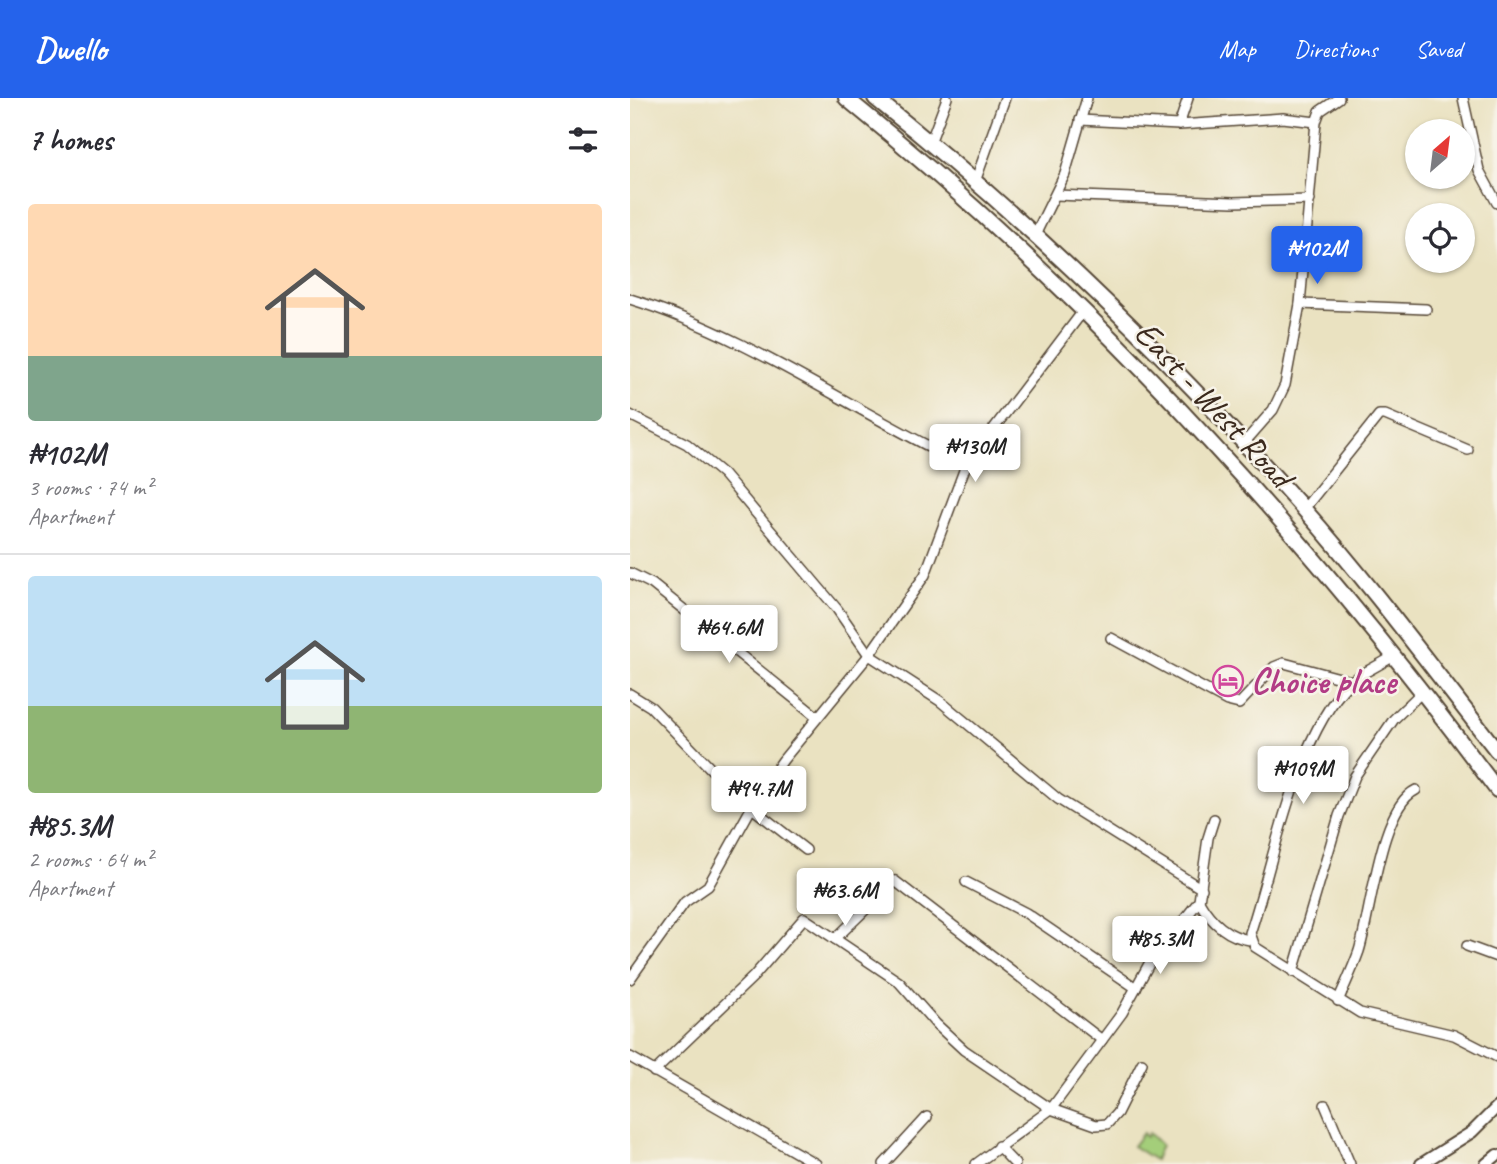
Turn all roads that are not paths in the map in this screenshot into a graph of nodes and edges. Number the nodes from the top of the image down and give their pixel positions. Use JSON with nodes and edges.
{"nodes":[{"id":1,"x":846,"y":98,"type":"edge"},
{"id":2,"x":875,"y":98,"type":"edge"},
{"id":3,"x":947,"y":98,"type":"edge"},
{"id":4,"x":1005,"y":98,"type":"edge"},
{"id":5,"x":1087,"y":98,"type":"edge"},
{"id":6,"x":1188,"y":98,"type":"edge"},
{"id":7,"x":1339,"y":98,"type":"edge"},
{"id":8,"x":1463,"y":98,"type":"edge"},
{"id":9,"x":1080,"y":120,"type":"junction"},
{"id":10,"x":1316,"y":122,"type":"junction"},
{"id":11,"x":1179,"y":125,"type":"junction"},
{"id":12,"x":930,"y":143,"type":"junction"},
{"id":13,"x":976,"y":179,"type":"junction"},
{"id":14,"x":1056,"y":195,"type":"junction"},
{"id":15,"x":1310,"y":200,"type":"junction"},
{"id":16,"x":1497,"y":203,"type":"edge"},
{"id":17,"x":1036,"y":233,"type":"junction"},
{"id":18,"x":630,"y":299,"type":"edge"},
{"id":19,"x":1300,"y":304,"type":"junction"},
{"id":20,"x":1426,"y":309,"type":"dead end"},
{"id":21,"x":1084,"y":310,"type":"junction"},
{"id":22,"x":630,"y":415,"type":"edge"},
{"id":23,"x":1244,"y":443,"type":"junction"},
{"id":24,"x":1468,"y":450,"type":"dead end"},
{"id":25,"x":966,"y":465,"type":"junction"},
{"id":26,"x":1304,"y":509,"type":"junction"},
{"id":27,"x":630,"y":573,"type":"edge"},
{"id":28,"x":1111,"y":638,"type":"dead end"},
{"id":29,"x":869,"y":655,"type":"junction"},
{"id":30,"x":1395,"y":655,"type":"junction"},
{"id":31,"x":1351,"y":681,"type":"junction"},
{"id":32,"x":1423,"y":691,"type":"junction"},
{"id":33,"x":632,"y":698,"type":"edge"},
{"id":34,"x":816,"y":716,"type":"junction"},
{"id":35,"x":1497,"y":751,"type":"edge"},
{"id":36,"x":1416,"y":790,"type":"dead end"},
{"id":37,"x":1497,"y":790,"type":"edge"},
{"id":38,"x":758,"y":796,"type":"junction"},
{"id":39,"x":752,"y":808,"type":"junction"},
{"id":40,"x":1214,"y":820,"type":"dead end"},
{"id":41,"x":806,"y":850,"type":"dead end"},
{"id":42,"x":966,"y":882,"type":"dead end"},
{"id":43,"x":1202,"y":889,"type":"junction"},
{"id":44,"x":1199,"y":901,"type":"junction"},
{"id":45,"x":835,"y":939,"type":"junction"},
{"id":46,"x":1250,"y":940,"type":"junction"},
{"id":47,"x":1467,"y":946,"type":"dead end"},
{"id":48,"x":1497,"y":957,"type":"edge"},
{"id":49,"x":1293,"y":972,"type":"junction"},
{"id":50,"x":630,"y":979,"type":"edge"},
{"id":51,"x":1136,"y":988,"type":"junction"},
{"id":52,"x":1338,"y":1002,"type":"junction"},
{"id":53,"x":1102,"y":1040,"type":"junction"},
{"id":54,"x":630,"y":1057,"type":"edge"},
{"id":55,"x":1497,"y":1057,"type":"edge"},
{"id":56,"x":1142,"y":1063,"type":"dead end"},
{"id":57,"x":654,"y":1072,"type":"junction"},
{"id":58,"x":1325,"y":1105,"type":"dead end"},
{"id":59,"x":1497,"y":1107,"type":"edge"},
{"id":60,"x":1051,"y":1109,"type":"junction"},
{"id":61,"x":928,"y":1117,"type":"dead end"},
{"id":62,"x":998,"y":1146,"type":"junction"},
{"id":63,"x":1497,"y":1155,"type":"edge"},
{"id":64,"x":816,"y":1164,"type":"edge"},
{"id":65,"x":884,"y":1164,"type":"edge"},
{"id":66,"x":976,"y":1164,"type":"edge"},
{"id":67,"x":1015,"y":1164,"type":"edge"},
{"id":68,"x":1350,"y":1164,"type":"edge"},
{"id":69,"x":1421,"y":1164,"type":"edge"},
{"id":70,"x":1486,"y":1164,"type":"edge"}],
"edges":[{"from":1,"to":21,"type":"main road","name":"East - West Road"},
{"from":2,"to":12,"type":"main road","name":"East - West Road"},
{"from":3,"to":12,"type":"street"},
{"from":4,"to":13,"type":"street"},
{"from":5,"to":9,"type":"street"},
{"from":6,"to":11,"type":"street"},
{"from":7,"to":10,"type":"street"},
{"from":8,"to":16,"type":"street"},
{"from":9,"to":11,"type":"street"},
{"from":9,"to":14,"type":"street"},
{"from":10,"to":11,"type":"street"},
{"from":10,"to":15,"type":"street"},
{"from":12,"to":13,"type":"main road","name":"East - West Road"},
{"from":13,"to":17,"type":"main road","name":"East - West Road"},
{"from":14,"to":15,"type":"street"},
{"from":14,"to":17,"type":"street"},
{"from":15,"to":19,"type":"street"},
{"from":17,"to":23,"type":"main road","name":"East - West Road"},
{"from":18,"to":25,"type":"street"},
{"from":19,"to":20,"type":"street"},
{"from":19,"to":23,"type":"street"},
{"from":21,"to":25,"type":"street"},
{"from":21,"to":30,"type":"main road","name":"East - West Road"},
{"from":22,"to":29,"type":"street"},
{"from":23,"to":26,"type":"main road","name":"East - West Road"},
{"from":24,"to":26,"type":"street"},
{"from":25,"to":29,"type":"street"},
{"from":26,"to":35,"type":"main road","name":"East - West Road"},
{"from":27,"to":34,"type":"street"},
{"from":28,"to":31,"type":"street"},
{"from":29,"to":34,"type":"street"},
{"from":29,"to":43,"type":"street"},
{"from":30,"to":31,"type":"street"},
{"from":30,"to":32,"type":"main road","name":"East - West Road"},
{"from":31,"to":46,"type":"street"},
{"from":32,"to":37,"type":"main road","name":"East - West Road"},
{"from":32,"to":49,"type":"street"},
{"from":33,"to":38,"type":"street"},
{"from":34,"to":38,"type":"street"},
{"from":36,"to":52,"type":"street"},
{"from":38,"to":39,"type":"street"},
{"from":39,"to":41,"type":"street"},
{"from":39,"to":50,"type":"street"},
{"from":40,"to":43,"type":"street"},
{"from":42,"to":51,"type":"street"},
{"from":43,"to":44,"type":"street"},
{"from":44,"to":46,"type":"street"},
{"from":44,"to":51,"type":"street"},
{"from":45,"to":53,"type":"street"},
{"from":45,"to":57,"type":"street"},
{"from":45,"to":60,"type":"street"},
{"from":46,"to":49,"type":"street"},
{"from":47,"to":48,"type":"street"},
{"from":49,"to":52,"type":"street"},
{"from":51,"to":53,"type":"street"},
{"from":52,"to":55,"type":"street"},
{"from":53,"to":60,"type":"street"},
{"from":54,"to":57,"type":"street"},
{"from":56,"to":60,"type":"street"},
{"from":57,"to":64,"type":"street"},
{"from":58,"to":68,"type":"street"},
{"from":59,"to":69,"type":"street"},
{"from":60,"to":62,"type":"street"},
{"from":61,"to":65,"type":"street"},
{"from":62,"to":66,"type":"street"},
{"from":62,"to":67,"type":"street"},
{"from":63,"to":70,"type":"street"}]}
